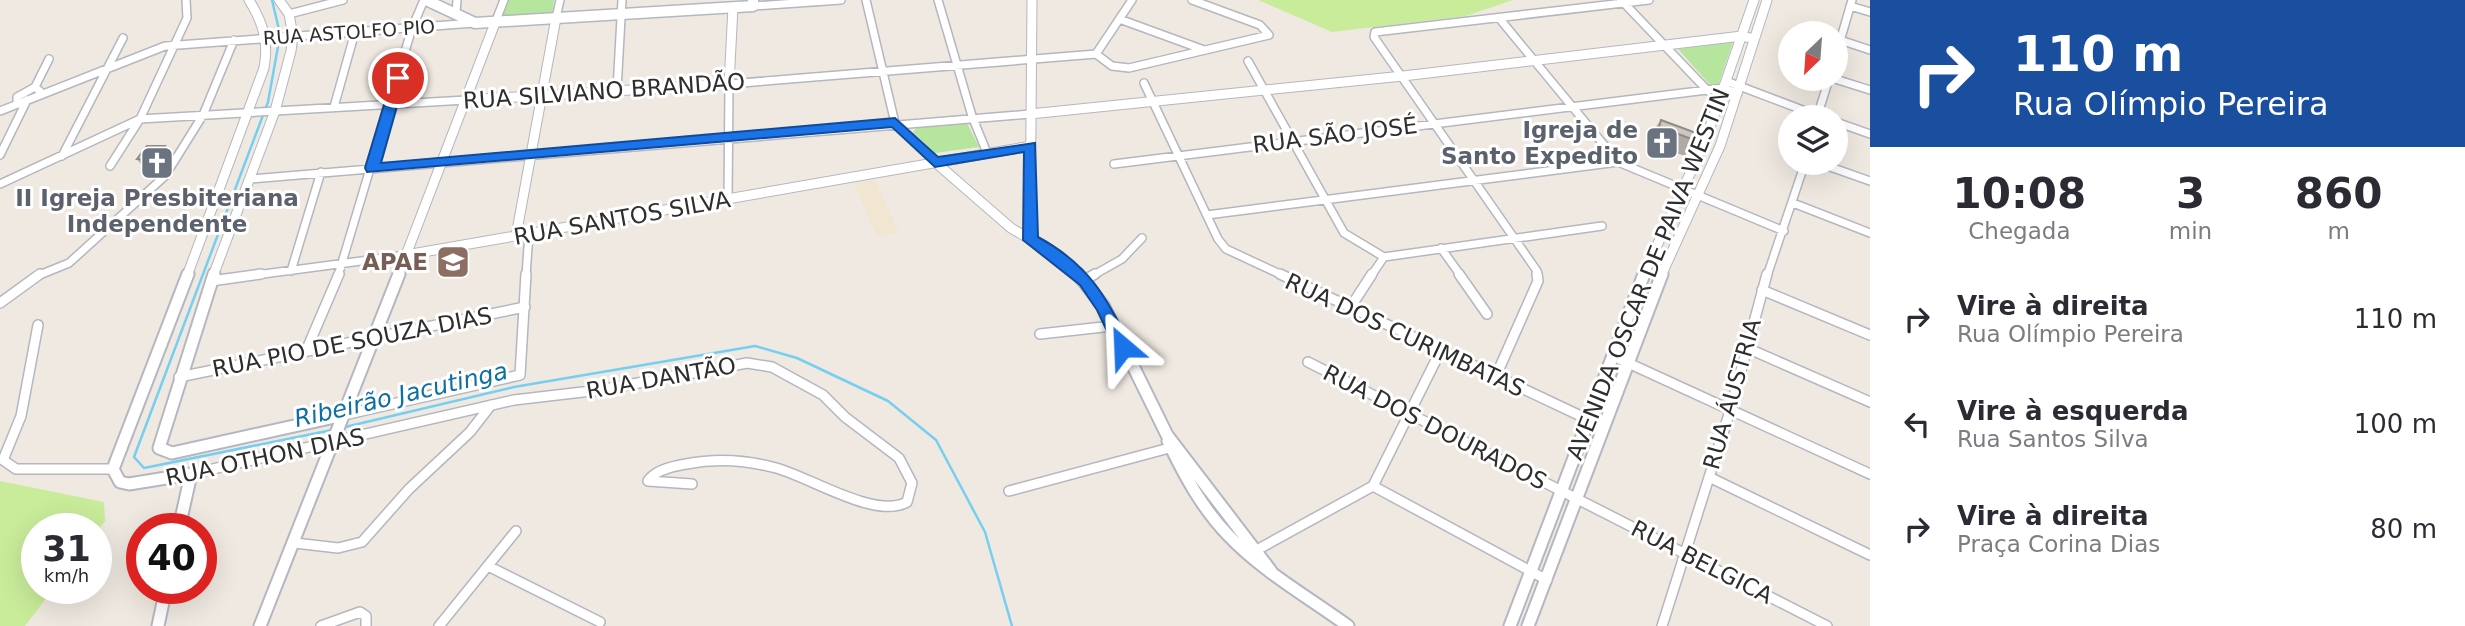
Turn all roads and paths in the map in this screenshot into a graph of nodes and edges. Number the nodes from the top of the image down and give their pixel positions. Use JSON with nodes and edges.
{"nodes":[{"id":1,"x":186,"y":0,"type":"edge"},
{"id":2,"x":249,"y":0,"type":"edge"},
{"id":3,"x":279,"y":0,"type":"edge"},
{"id":4,"x":343,"y":0,"type":"edge"},
{"id":5,"x":425,"y":0,"type":"edge"},
{"id":6,"x":457,"y":0,"type":"edge"},
{"id":7,"x":504,"y":0,"type":"edge"},
{"id":8,"x":560,"y":0,"type":"edge"},
{"id":9,"x":622,"y":0,"type":"edge"},
{"id":10,"x":841,"y":0,"type":"edge"},
{"id":11,"x":866,"y":0,"type":"edge"},
{"id":12,"x":938,"y":0,"type":"edge"},
{"id":13,"x":1032,"y":0,"type":"edge"},
{"id":14,"x":1132,"y":0,"type":"edge"},
{"id":15,"x":1192,"y":0,"type":"edge"},
{"id":16,"x":1649,"y":0,"type":"edge"},
{"id":17,"x":1754,"y":0,"type":"edge"},
{"id":18,"x":1767,"y":0,"type":"edge"},
{"id":19,"x":1622,"y":2,"type":"edge"},
{"id":20,"x":319,"y":3,"type":"edge"},
{"id":21,"x":753,"y":3,"type":"edge"},
{"id":22,"x":1851,"y":3,"type":"edge"},
{"id":23,"x":711,"y":4,"type":"edge"},
{"id":24,"x":733,"y":7,"type":"junction"},
{"id":25,"x":456,"y":12,"type":"junction"},
{"id":26,"x":1870,"y":12,"type":"edge"},
{"id":27,"x":289,"y":13,"type":"junction"},
{"id":28,"x":621,"y":14,"type":"junction"},
{"id":29,"x":556,"y":18,"type":"junction"},
{"id":30,"x":1499,"y":18,"type":"junction"},
{"id":31,"x":1122,"y":20,"type":"junction"},
{"id":32,"x":1846,"y":21,"type":"edge"},
{"id":33,"x":475,"y":23,"type":"junction"},
{"id":34,"x":495,"y":23,"type":"junction"},
{"id":35,"x":412,"y":28,"type":"junction"},
{"id":36,"x":355,"y":32,"type":"junction"},
{"id":37,"x":289,"y":36,"type":"junction"},
{"id":38,"x":1742,"y":36,"type":"junction"},
{"id":39,"x":271,"y":37,"type":"junction"},
{"id":40,"x":123,"y":38,"type":"dead end"},
{"id":41,"x":234,"y":40,"type":"junction"},
{"id":42,"x":1754,"y":40,"type":"junction"},
{"id":43,"x":1848,"y":43,"type":"edge"},
{"id":44,"x":174,"y":44,"type":"junction"},
{"id":45,"x":1666,"y":47,"type":"junction"},
{"id":46,"x":1870,"y":50,"type":"edge"},
{"id":47,"x":1207,"y":51,"type":"junction"},
{"id":48,"x":1096,"y":54,"type":"junction"},
{"id":49,"x":49,"y":59,"type":"dead end"},
{"id":50,"x":1534,"y":59,"type":"junction"},
{"id":51,"x":1031,"y":60,"type":"junction"},
{"id":52,"x":1248,"y":61,"type":"dead end"},
{"id":53,"x":957,"y":65,"type":"junction"},
{"id":54,"x":107,"y":68,"type":"junction"},
{"id":55,"x":884,"y":72,"type":"junction"},
{"id":56,"x":1403,"y":76,"type":"junction"},
{"id":57,"x":1144,"y":83,"type":"dead end"},
{"id":58,"x":1848,"y":83,"type":"edge"},
{"id":59,"x":729,"y":84,"type":"junction"},
{"id":60,"x":1724,"y":85,"type":"junction"},
{"id":61,"x":35,"y":87,"type":"junction"},
{"id":62,"x":1264,"y":89,"type":"junction"},
{"id":63,"x":617,"y":90,"type":"junction"},
{"id":64,"x":1739,"y":90,"type":"junction"},
{"id":65,"x":1870,"y":90,"type":"edge"},
{"id":66,"x":1708,"y":91,"type":"junction"},
{"id":67,"x":43,"y":94,"type":"junction"},
{"id":68,"x":543,"y":94,"type":"junction"},
{"id":69,"x":27,"y":100,"type":"junction"},
{"id":70,"x":466,"y":100,"type":"junction"},
{"id":71,"x":1153,"y":102,"type":"junction"},
{"id":72,"x":391,"y":103,"type":"junction"},
{"id":73,"x":17,"y":104,"type":"junction"},
{"id":74,"x":1783,"y":105,"type":"edge"},
{"id":75,"x":334,"y":107,"type":"junction"},
{"id":76,"x":1574,"y":107,"type":"junction"},
{"id":77,"x":0,"y":111,"type":"edge"},
{"id":78,"x":272,"y":111,"type":"junction"},
{"id":79,"x":252,"y":112,"type":"junction"},
{"id":80,"x":1030,"y":114,"type":"junction"},
{"id":81,"x":203,"y":115,"type":"junction"},
{"id":82,"x":972,"y":116,"type":"junction"},
{"id":83,"x":140,"y":119,"type":"junction"},
{"id":84,"x":895,"y":122,"type":"junction"},
{"id":85,"x":1436,"y":123,"type":"junction"},
{"id":86,"x":1848,"y":126,"type":"edge"},
{"id":87,"x":1870,"y":134,"type":"edge"},
{"id":88,"x":729,"y":139,"type":"junction"},
{"id":89,"x":1293,"y":139,"type":"junction"},
{"id":90,"x":1705,"y":141,"type":"junction"},
{"id":91,"x":1031,"y":146,"type":"junction"},
{"id":92,"x":1720,"y":146,"type":"junction"},
{"id":93,"x":987,"y":153,"type":"junction"},
{"id":94,"x":0,"y":155,"type":"edge"},
{"id":95,"x":532,"y":155,"type":"junction"},
{"id":96,"x":1178,"y":155,"type":"junction"},
{"id":97,"x":62,"y":156,"type":"junction"},
{"id":98,"x":935,"y":162,"type":"junction"},
{"id":99,"x":1618,"y":162,"type":"junction"},
{"id":100,"x":442,"y":163,"type":"junction"},
{"id":101,"x":1114,"y":164,"type":"dead end"},
{"id":102,"x":110,"y":166,"type":"dead end"},
{"id":103,"x":372,"y":168,"type":"junction"},
{"id":104,"x":321,"y":172,"type":"junction"},
{"id":105,"x":1848,"y":173,"type":"edge"},
{"id":106,"x":1801,"y":175,"type":"edge"},
{"id":107,"x":250,"y":179,"type":"junction"},
{"id":108,"x":1473,"y":180,"type":"junction"},
{"id":109,"x":1870,"y":181,"type":"edge"},
{"id":110,"x":0,"y":184,"type":"edge"},
{"id":111,"x":1681,"y":188,"type":"junction"},
{"id":112,"x":1699,"y":195,"type":"junction"},
{"id":113,"x":1325,"y":199,"type":"junction"},
{"id":114,"x":728,"y":200,"type":"junction"},
{"id":115,"x":1793,"y":203,"type":"junction"},
{"id":116,"x":1207,"y":215,"type":"junction"},
{"id":117,"x":1602,"y":226,"type":"dead end"},
{"id":118,"x":1784,"y":231,"type":"junction"},
{"id":119,"x":529,"y":233,"type":"junction"},
{"id":120,"x":1870,"y":233,"type":"edge"},
{"id":121,"x":516,"y":236,"type":"junction"},
{"id":122,"x":1513,"y":237,"type":"junction"},
{"id":123,"x":1142,"y":238,"type":"dead end"},
{"id":124,"x":1030,"y":240,"type":"junction"},
{"id":125,"x":1441,"y":248,"type":"junction"},
{"id":126,"x":1654,"y":248,"type":"junction"},
{"id":127,"x":406,"y":255,"type":"junction"},
{"id":128,"x":1669,"y":255,"type":"junction"},
{"id":129,"x":1384,"y":257,"type":"junction"},
{"id":130,"x":343,"y":264,"type":"junction"},
{"id":131,"x":291,"y":271,"type":"junction"},
{"id":132,"x":1085,"y":280,"type":"junction"},
{"id":133,"x":211,"y":281,"type":"junction"},
{"id":134,"x":1762,"y":290,"type":"junction"},
{"id":135,"x":0,"y":303,"type":"edge"},
{"id":136,"x":525,"y":307,"type":"junction"},
{"id":137,"x":1350,"y":308,"type":"junction"},
{"id":138,"x":1487,"y":314,"type":"dead end"},
{"id":139,"x":38,"y":325,"type":"dead end"},
{"id":140,"x":1112,"y":326,"type":"junction"},
{"id":141,"x":1040,"y":334,"type":"dead end"},
{"id":142,"x":1870,"y":335,"type":"edge"},
{"id":143,"x":374,"y":339,"type":"junction"},
{"id":144,"x":1747,"y":348,"type":"junction"},
{"id":145,"x":306,"y":351,"type":"junction"},
{"id":146,"x":1440,"y":352,"type":"junction"},
{"id":147,"x":1613,"y":356,"type":"junction"},
{"id":148,"x":1308,"y":362,"type":"dead end"},
{"id":149,"x":1629,"y":364,"type":"junction"},
{"id":150,"x":180,"y":377,"type":"junction"},
{"id":151,"x":1495,"y":378,"type":"junction"},
{"id":152,"x":527,"y":398,"type":"joint"},
{"id":153,"x":1870,"y":402,"type":"edge"},
{"id":154,"x":491,"y":405,"type":"junction"},
{"id":155,"x":1730,"y":411,"type":"junction"},
{"id":156,"x":1409,"y":416,"type":"junction"},
{"id":157,"x":343,"y":417,"type":"junction"},
{"id":158,"x":1586,"y":419,"type":"junction"},
{"id":159,"x":1604,"y":427,"type":"junction"},
{"id":160,"x":335,"y":441,"type":"junction"},
{"id":161,"x":1173,"y":447,"type":"junction"},
{"id":162,"x":113,"y":469,"type":"junction"},
{"id":163,"x":191,"y":474,"type":"junction"},
{"id":164,"x":1870,"y":474,"type":"edge"},
{"id":165,"x":1709,"y":477,"type":"junction"},
{"id":166,"x":692,"y":484,"type":"dead end"},
{"id":167,"x":1373,"y":486,"type":"junction"},
{"id":168,"x":1009,"y":491,"type":"dead end"},
{"id":169,"x":1562,"y":491,"type":"junction"},
{"id":170,"x":1578,"y":499,"type":"junction"},
{"id":171,"x":182,"y":513,"type":"edge"},
{"id":172,"x":516,"y":531,"type":"dead end"},
{"id":173,"x":295,"y":543,"type":"junction"},
{"id":174,"x":1252,"y":552,"type":"junction"},
{"id":175,"x":1685,"y":552,"type":"junction"},
{"id":176,"x":1870,"y":555,"type":"edge"},
{"id":177,"x":488,"y":566,"type":"junction"},
{"id":178,"x":1531,"y":572,"type":"junction"},
{"id":179,"x":1547,"y":580,"type":"junction"},
{"id":180,"x":163,"y":604,"type":"edge"},
{"id":181,"x":600,"y":622,"type":"dead end"},
{"id":182,"x":158,"y":626,"type":"edge"},
{"id":183,"x":260,"y":626,"type":"edge"},
{"id":184,"x":321,"y":626,"type":"edge"},
{"id":185,"x":366,"y":626,"type":"edge"},
{"id":186,"x":439,"y":626,"type":"edge"},
{"id":187,"x":1348,"y":626,"type":"edge"},
{"id":188,"x":1510,"y":626,"type":"edge"},
{"id":189,"x":1528,"y":626,"type":"edge"},
{"id":190,"x":1662,"y":626,"type":"edge"},
{"id":191,"x":1827,"y":626,"type":"edge"}],
"edges":[{"from":1,"to":44,"type":"street"},
{"from":2,"to":39,"type":"street"},
{"from":3,"to":27,"type":"street"},
{"from":4,"to":20,"type":"street"},
{"from":5,"to":25,"type":"main road"},
{"from":5,"to":35,"type":"street"},
{"from":6,"to":25,"type":"street"},
{"from":7,"to":34,"type":"street"},
{"from":8,"to":29,"type":"street"},
{"from":9,"to":28,"type":"street"},
{"from":10,"to":21,"type":"street"},
{"from":11,"to":55,"type":"street"},
{"from":12,"to":53,"type":"street"},
{"from":13,"to":51,"type":"street"},
{"from":14,"to":31,"type":"street"},
{"from":15,"to":47,"type":"street"},
{"from":16,"to":19,"type":"street"},
{"from":17,"to":38,"type":"street","name":"AVENIDA OSCAR DE PAIVA WESTIN"},
{"from":18,"to":42,"type":"street","name":"AVENIDA OSCAR DE PAIVA WESTIN"},
{"from":19,"to":30,"type":"street"},
{"from":19,"to":45,"type":"street"},
{"from":20,"to":27,"type":"street"},
{"from":21,"to":24,"type":"main road","name":"RUA ASTOLFO PIO"},
{"from":22,"to":26,"type":"street"},
{"from":22,"to":32,"type":"street"},
{"from":23,"to":24,"type":"main road","name":"RUA ASTOLFO PIO"},
{"from":23,"to":28,"type":"main road","name":"RUA ASTOLFO PIO"},
{"from":24,"to":59,"type":"street"},
{"from":25,"to":33,"type":"main road"},
{"from":27,"to":37,"type":"street"},
{"from":28,"to":29,"type":"main road","name":"RUA ASTOLFO PIO"},
{"from":28,"to":63,"type":"street"},
{"from":29,"to":34,"type":"main road","name":"RUA ASTOLFO PIO"},
{"from":29,"to":68,"type":"street"},
{"from":30,"to":50,"type":"street"},
{"from":30,"to":56,"type":"street"},
{"from":31,"to":47,"type":"street"},
{"from":31,"to":48,"type":"street"},
{"from":33,"to":34,"type":"main road","name":"RUA ASTOLFO PIO"},
{"from":33,"to":35,"type":"street","name":"RUA ASTOLFO PIO"},
{"from":34,"to":70,"type":"street"},
{"from":35,"to":36,"type":"street","name":"RUA ASTOLFO PIO"},
{"from":35,"to":72,"type":"street"},
{"from":36,"to":37,"type":"street","name":"RUA ASTOLFO PIO"},
{"from":36,"to":75,"type":"street"},
{"from":37,"to":39,"type":"street","name":"RUA ASTOLFO PIO"},
{"from":37,"to":78,"type":"street"},
{"from":38,"to":42,"type":"street"},
{"from":38,"to":45,"type":"street"},
{"from":38,"to":60,"type":"street","name":"AVENIDA OSCAR DE PAIVA WESTIN"},
{"from":39,"to":41,"type":"street","name":"RUA ASTOLFO PIO"},
{"from":39,"to":79,"type":"street"},
{"from":40,"to":54,"type":"street"},
{"from":41,"to":44,"type":"street","name":"RUA ASTOLFO PIO"},
{"from":41,"to":81,"type":"street"},
{"from":42,"to":64,"type":"street","name":"AVENIDA OSCAR DE PAIVA WESTIN"},
{"from":43,"to":46,"type":"street"},
{"from":44,"to":54,"type":"street","name":"RUA ASTOLFO PIO"},
{"from":44,"to":83,"type":"street"},
{"from":45,"to":50,"type":"street"},
{"from":45,"to":66,"type":"street"},
{"from":47,"to":48,"type":"street"},
{"from":48,"to":51,"type":"street","name":"RUA SILVIANO BRANDÃO"},
{"from":49,"to":61,"type":"street"},
{"from":50,"to":56,"type":"street"},
{"from":50,"to":76,"type":"street"},
{"from":51,"to":53,"type":"street","name":"RUA SILVIANO BRANDÃO"},
{"from":51,"to":80,"type":"street"},
{"from":52,"to":62,"type":"street"},
{"from":53,"to":55,"type":"street","name":"RUA SILVIANO BRANDÃO"},
{"from":53,"to":82,"type":"street"},
{"from":54,"to":67,"type":"street","name":"RUA ASTOLFO PIO"},
{"from":54,"to":97,"type":"street"},
{"from":55,"to":59,"type":"street","name":"RUA SILVIANO BRANDÃO"},
{"from":55,"to":84,"type":"street"},
{"from":56,"to":62,"type":"street"},
{"from":56,"to":85,"type":"street"},
{"from":57,"to":71,"type":"street"},
{"from":58,"to":65,"type":"street"},
{"from":59,"to":63,"type":"street","name":"RUA SILVIANO BRANDÃO"},
{"from":59,"to":88,"type":"street"},
{"from":60,"to":64,"type":"street"},
{"from":60,"to":66,"type":"street","name":"RUA SÃO JOSÉ"},
{"from":60,"to":90,"type":"street","name":"AVENIDA OSCAR DE PAIVA WESTIN"},
{"from":61,"to":67,"type":"street"},
{"from":61,"to":73,"type":"street"},
{"from":62,"to":71,"type":"street"},
{"from":62,"to":89,"type":"street"},
{"from":63,"to":68,"type":"street","name":"RUA SILVIANO BRANDÃO"},
{"from":64,"to":74,"type":"street"},
{"from":64,"to":92,"type":"street","name":"AVENIDA OSCAR DE PAIVA WESTIN"},
{"from":66,"to":76,"type":"street","name":"RUA SÃO JOSÉ"},
{"from":67,"to":69,"type":"street","name":"RUA ASTOLFO PIO"},
{"from":68,"to":70,"type":"street","name":"RUA SILVIANO BRANDÃO"},
{"from":68,"to":95,"type":"street"},
{"from":69,"to":73,"type":"street","name":"RUA ASTOLFO PIO"},
{"from":69,"to":94,"type":"street"},
{"from":70,"to":72,"type":"street","name":"RUA SILVIANO BRANDÃO"},
{"from":70,"to":100,"type":"street"},
{"from":71,"to":80,"type":"street"},
{"from":71,"to":96,"type":"street"},
{"from":72,"to":75,"type":"street","name":"RUA SILVIANO BRANDÃO"},
{"from":72,"to":103,"type":"street"},
{"from":73,"to":77,"type":"street","name":"RUA ASTOLFO PIO"},
{"from":75,"to":78,"type":"street","name":"RUA SILVIANO BRANDÃO"},
{"from":76,"to":85,"type":"street","name":"RUA SÃO JOSÉ"},
{"from":76,"to":99,"type":"street"},
{"from":78,"to":79,"type":"street","name":"RUA SILVIANO BRANDÃO"},
{"from":78,"to":107,"type":"street"},
{"from":79,"to":81,"type":"street","name":"RUA SILVIANO BRANDÃO"},
{"from":79,"to":162,"type":"street"},
{"from":80,"to":82,"type":"street"},
{"from":80,"to":91,"type":"street"},
{"from":81,"to":83,"type":"street","name":"RUA SILVIANO BRANDÃO"},
{"from":81,"to":135,"type":"street"},
{"from":82,"to":84,"type":"street"},
{"from":82,"to":93,"type":"street"},
{"from":83,"to":97,"type":"street","name":"RUA SILVIANO BRANDÃO"},
{"from":83,"to":102,"type":"street"},
{"from":84,"to":88,"type":"street"},
{"from":84,"to":98,"type":"street"},
{"from":85,"to":89,"type":"street","name":"RUA SÃO JOSÉ"},
{"from":85,"to":108,"type":"street"},
{"from":86,"to":87,"type":"street"},
{"from":88,"to":95,"type":"street"},
{"from":88,"to":114,"type":"street"},
{"from":89,"to":96,"type":"street","name":"RUA SÃO JOSÉ"},
{"from":89,"to":113,"type":"street"},
{"from":90,"to":92,"type":"street"},
{"from":90,"to":111,"type":"street","name":"AVENIDA OSCAR DE PAIVA WESTIN"},
{"from":91,"to":93,"type":"street","name":"RUA SANTOS SILVA"},
{"from":91,"to":124,"type":"street"},
{"from":92,"to":112,"type":"street","name":"AVENIDA OSCAR DE PAIVA WESTIN"},
{"from":93,"to":98,"type":"street","name":"RUA SANTOS SILVA"},
{"from":95,"to":100,"type":"street"},
{"from":95,"to":121,"type":"street"},
{"from":96,"to":101,"type":"street","name":"RUA SÃO JOSÉ"},
{"from":96,"to":116,"type":"street"},
{"from":97,"to":110,"type":"street","name":"RUA SILVIANO BRANDÃO"},
{"from":98,"to":114,"type":"street","name":"RUA SANTOS SILVA"},
{"from":98,"to":124,"type":"street"},
{"from":99,"to":108,"type":"street"},
{"from":99,"to":111,"type":"street"},
{"from":100,"to":103,"type":"street"},
{"from":100,"to":127,"type":"street"},
{"from":103,"to":104,"type":"street"},
{"from":103,"to":130,"type":"street"},
{"from":104,"to":107,"type":"street"},
{"from":104,"to":131,"type":"street"},
{"from":105,"to":109,"type":"street"},
{"from":106,"to":115,"type":"street","name":"RUA ÁUSTRIA"},
{"from":107,"to":133,"type":"street"},
{"from":108,"to":113,"type":"street"},
{"from":108,"to":122,"type":"street"},
{"from":111,"to":112,"type":"street"},
{"from":111,"to":126,"type":"street","name":"AVENIDA OSCAR DE PAIVA WESTIN"},
{"from":112,"to":118,"type":"street"},
{"from":112,"to":128,"type":"street","name":"AVENIDA OSCAR DE PAIVA WESTIN"},
{"from":113,"to":116,"type":"street"},
{"from":113,"to":129,"type":"street"},
{"from":114,"to":119,"type":"street","name":"RUA SANTOS SILVA"},
{"from":115,"to":118,"type":"street","name":"RUA ÁUSTRIA"},
{"from":115,"to":120,"type":"street"},
{"from":116,"to":137,"type":"street","name":"RUA DOS CURIMBATAS"},
{"from":117,"to":122,"type":"street"},
{"from":118,"to":134,"type":"street","name":"RUA ÁUSTRIA"},
{"from":119,"to":121,"type":"street","name":"RUA SANTOS SILVA"},
{"from":119,"to":136,"type":"street"},
{"from":121,"to":127,"type":"street","name":"RUA SANTOS SILVA"},
{"from":122,"to":125,"type":"street"},
{"from":122,"to":151,"type":"street"},
{"from":123,"to":132,"type":"street"},
{"from":124,"to":132,"type":"street"},
{"from":125,"to":129,"type":"street"},
{"from":125,"to":138,"type":"street"},
{"from":126,"to":128,"type":"street"},
{"from":126,"to":147,"type":"street","name":"AVENIDA OSCAR DE PAIVA WESTIN"},
{"from":127,"to":130,"type":"street","name":"RUA SANTOS SILVA"},
{"from":127,"to":143,"type":"street"},
{"from":128,"to":149,"type":"street","name":"AVENIDA OSCAR DE PAIVA WESTIN"},
{"from":129,"to":137,"type":"street"},
{"from":130,"to":131,"type":"street","name":"RUA SANTOS SILVA"},
{"from":130,"to":145,"type":"street"},
{"from":131,"to":133,"type":"street","name":"RUA SANTOS SILVA"},
{"from":132,"to":140,"type":"street"},
{"from":133,"to":150,"type":"street"},
{"from":134,"to":142,"type":"street"},
{"from":134,"to":144,"type":"street","name":"RUA ÁUSTRIA"},
{"from":136,"to":143,"type":"street","name":"RUA PIO DE SOUZA DIAS"},
{"from":136,"to":157,"type":"street","name":"RUA OTHON DIAS"},
{"from":137,"to":146,"type":"street","name":"RUA DOS CURIMBATAS"},
{"from":139,"to":162,"type":"street","name":"RUA OTHON DIAS"},
{"from":140,"to":141,"type":"street"},
{"from":140,"to":161,"type":"street"},
{"from":143,"to":145,"type":"street","name":"RUA PIO DE SOUZA DIAS"},
{"from":143,"to":157,"type":"street"},
{"from":144,"to":153,"type":"street"},
{"from":144,"to":155,"type":"street","name":"RUA ÁUSTRIA"},
{"from":145,"to":150,"type":"street","name":"RUA PIO DE SOUZA DIAS"},
{"from":146,"to":151,"type":"street","name":"RUA DOS CURIMBATAS"},
{"from":146,"to":156,"type":"street"},
{"from":147,"to":149,"type":"street"},
{"from":147,"to":158,"type":"street","name":"AVENIDA OSCAR DE PAIVA WESTIN"},
{"from":148,"to":156,"type":"street","name":"RUA DOS DOURADOS"},
{"from":149,"to":155,"type":"street"},
{"from":149,"to":159,"type":"street","name":"AVENIDA OSCAR DE PAIVA WESTIN"},
{"from":150,"to":157,"type":"street","name":"RUA OTHON DIAS"},
{"from":151,"to":158,"type":"street","name":"RUA DOS CURIMBATAS"},
{"from":152,"to":154,"type":"street","name":"RUA OTHON DIAS"},
{"from":152,"to":166,"type":"street","name":"RUA DANTÃO"},
{"from":154,"to":160,"type":"street","name":"RUA OTHON DIAS"},
{"from":154,"to":173,"type":"street"},
{"from":155,"to":164,"type":"street"},
{"from":155,"to":165,"type":"street","name":"RUA ÁUSTRIA"},
{"from":156,"to":167,"type":"street"},
{"from":156,"to":169,"type":"street","name":"RUA DOS DOURADOS"},
{"from":157,"to":160,"type":"street"},
{"from":158,"to":159,"type":"street","name":"RUA DOS CURIMBATAS"},
{"from":158,"to":169,"type":"street","name":"AVENIDA OSCAR DE PAIVA WESTIN"},
{"from":159,"to":170,"type":"street","name":"AVENIDA OSCAR DE PAIVA WESTIN"},
{"from":160,"to":163,"type":"street","name":"RUA OTHON DIAS"},
{"from":160,"to":173,"type":"street"},
{"from":161,"to":168,"type":"street"},
{"from":161,"to":174,"type":"street"},
{"from":162,"to":163,"type":"street","name":"RUA OTHON DIAS"},
{"from":163,"to":171,"type":"street"},
{"from":165,"to":175,"type":"street","name":"RUA ÁUSTRIA"},
{"from":165,"to":176,"type":"street"},
{"from":167,"to":174,"type":"street"},
{"from":167,"to":178,"type":"street"},
{"from":169,"to":170,"type":"street","name":"RUA DOS DOURADOS"},
{"from":169,"to":178,"type":"street","name":"AVENIDA OSCAR DE PAIVA WESTIN"},
{"from":170,"to":175,"type":"street","name":"RUA BELGICA"},
{"from":170,"to":179,"type":"street","name":"AVENIDA OSCAR DE PAIVA WESTIN"},
{"from":172,"to":177,"type":"street"},
{"from":173,"to":183,"type":"street"},
{"from":174,"to":187,"type":"street"},
{"from":175,"to":190,"type":"street","name":"RUA ÁUSTRIA"},
{"from":175,"to":191,"type":"street","name":"RUA BELGICA"},
{"from":177,"to":181,"type":"street"},
{"from":177,"to":186,"type":"street"},
{"from":178,"to":179,"type":"street"},
{"from":178,"to":188,"type":"street","name":"AVENIDA OSCAR DE PAIVA WESTIN"},
{"from":179,"to":189,"type":"street","name":"AVENIDA OSCAR DE PAIVA WESTIN"},
{"from":180,"to":182,"type":"street"},
{"from":184,"to":185,"type":"street"}]}
